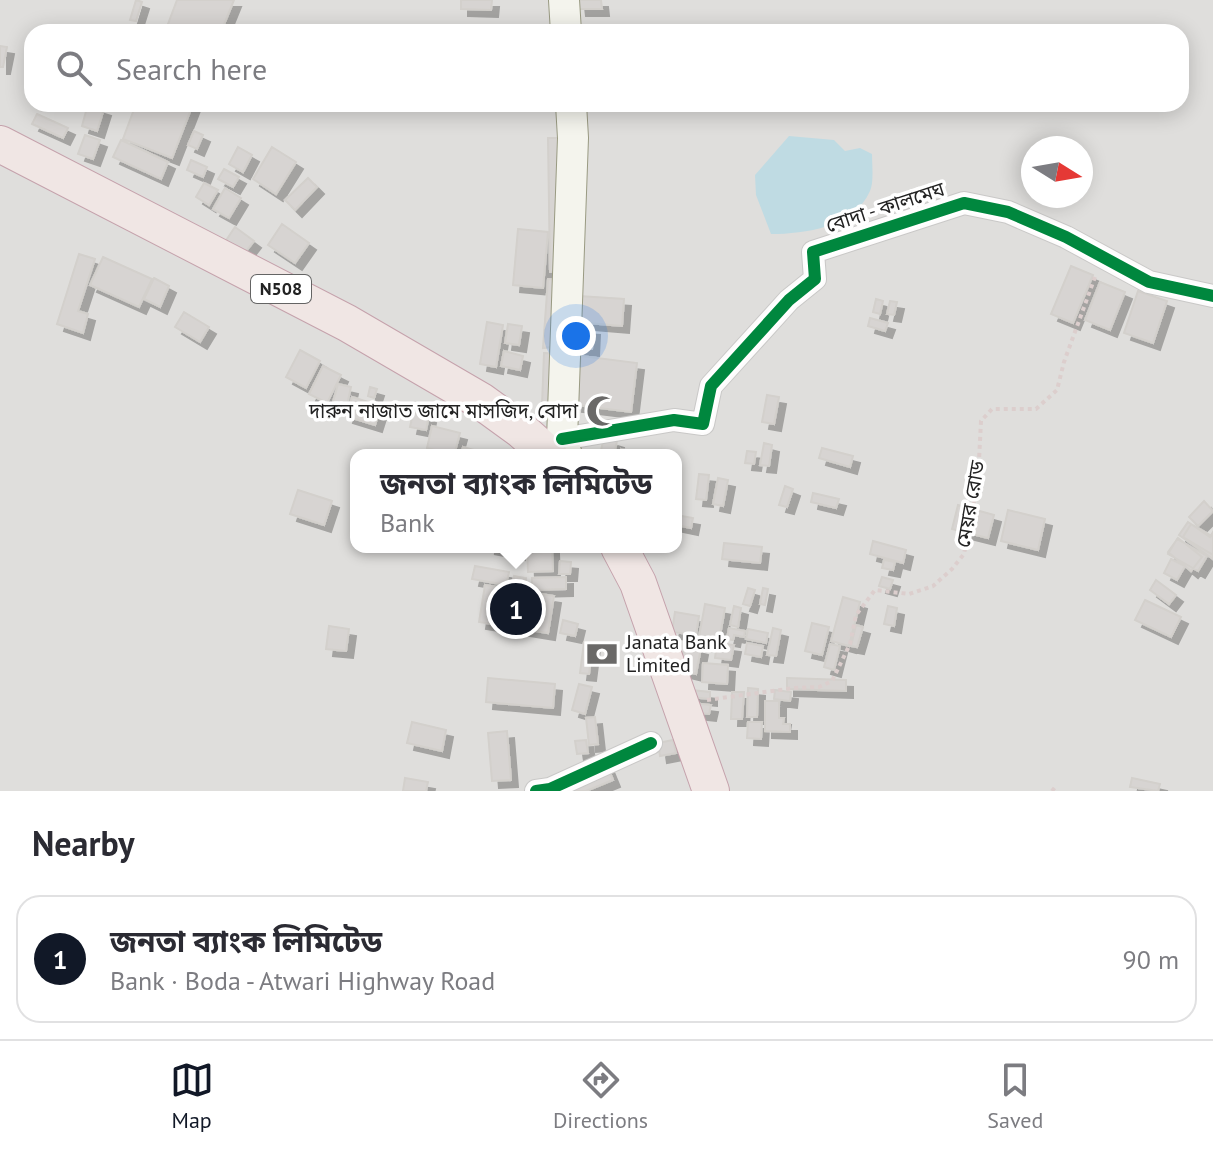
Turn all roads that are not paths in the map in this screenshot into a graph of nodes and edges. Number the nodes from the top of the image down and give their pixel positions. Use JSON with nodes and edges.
{"nodes":[{"id":1,"x":564,"y":0,"type":"edge"},
{"id":2,"x":566,"y":24,"type":"edge"},
{"id":3,"x":571,"y":112,"type":"edge"},
{"id":4,"x":0,"y":144,"type":"edge"},
{"id":5,"x":1213,"y":296,"type":"edge"},
{"id":6,"x":557,"y":449,"type":"edge"},
{"id":7,"x":559,"y":449,"type":"edge"},
{"id":8,"x":563,"y":449,"type":"edge"},
{"id":9,"x":622,"y":553,"type":"edge"},
{"id":10,"x":651,"y":743,"type":"dead end"},
{"id":11,"x":536,"y":791,"type":"edge"},
{"id":12,"x":711,"y":791,"type":"edge"}],
"edges":[{"from":1,"to":2,"type":"main road"},
{"from":3,"to":7,"type":"main road"},
{"from":4,"to":6,"type":"highway","number":"N508"},
{"from":5,"to":8,"type":"street","name":"বোদা - কালমেঘ"},
{"from":9,"to":12,"type":"highway"},
{"from":10,"to":11,"type":"street"}]}
